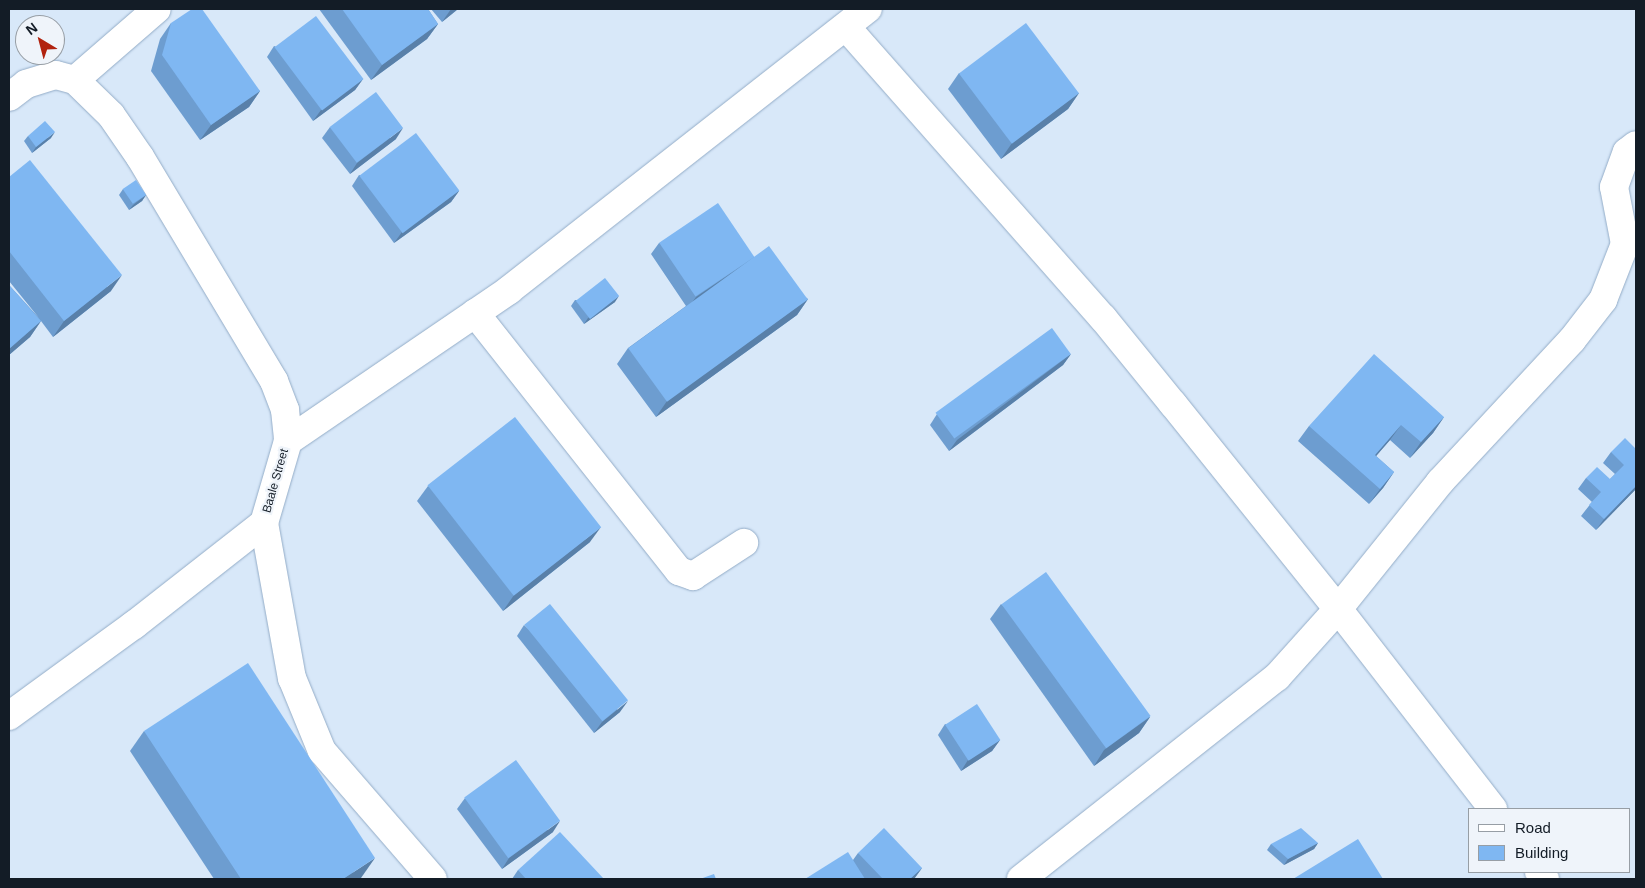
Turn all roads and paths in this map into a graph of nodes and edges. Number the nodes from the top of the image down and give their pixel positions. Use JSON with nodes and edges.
{"nodes":[{"id":1,"x":157,"y":9,"type":"edge"},
{"id":2,"x":868,"y":9,"type":"edge"},
{"id":3,"x":847,"y":28,"type":"junction"},
{"id":4,"x":74,"y":80,"type":"junction"},
{"id":5,"x":9,"y":98,"type":"edge"},
{"id":6,"x":1636,"y":145,"type":"edge"},
{"id":7,"x":475,"y":313,"type":"junction"},
{"id":8,"x":288,"y":441,"type":"junction"},
{"id":9,"x":264,"y":523,"type":"junction"},
{"id":10,"x":744,"y":543,"type":"dead end"},
{"id":11,"x":1338,"y":609,"type":"junction"},
{"id":12,"x":9,"y":716,"type":"edge"},
{"id":13,"x":1492,"y":808,"type":"edge"},
{"id":14,"x":433,"y":879,"type":"edge"},
{"id":15,"x":1021,"y":879,"type":"edge"}],
"edges":[{"from":1,"to":4,"type":"street"},
{"from":2,"to":3,"type":"street"},
{"from":3,"to":7,"type":"street"},
{"from":3,"to":11,"type":"street"},
{"from":4,"to":5,"type":"street"},
{"from":4,"to":8,"type":"street","name":"Baale Street"},
{"from":6,"to":11,"type":"street"},
{"from":7,"to":8,"type":"street"},
{"from":7,"to":10,"type":"street"},
{"from":8,"to":9,"type":"street","name":"Baale Street"},
{"from":9,"to":12,"type":"street"},
{"from":9,"to":14,"type":"street","name":"Baale Street"},
{"from":11,"to":13,"type":"street"},
{"from":11,"to":15,"type":"street"}]}
